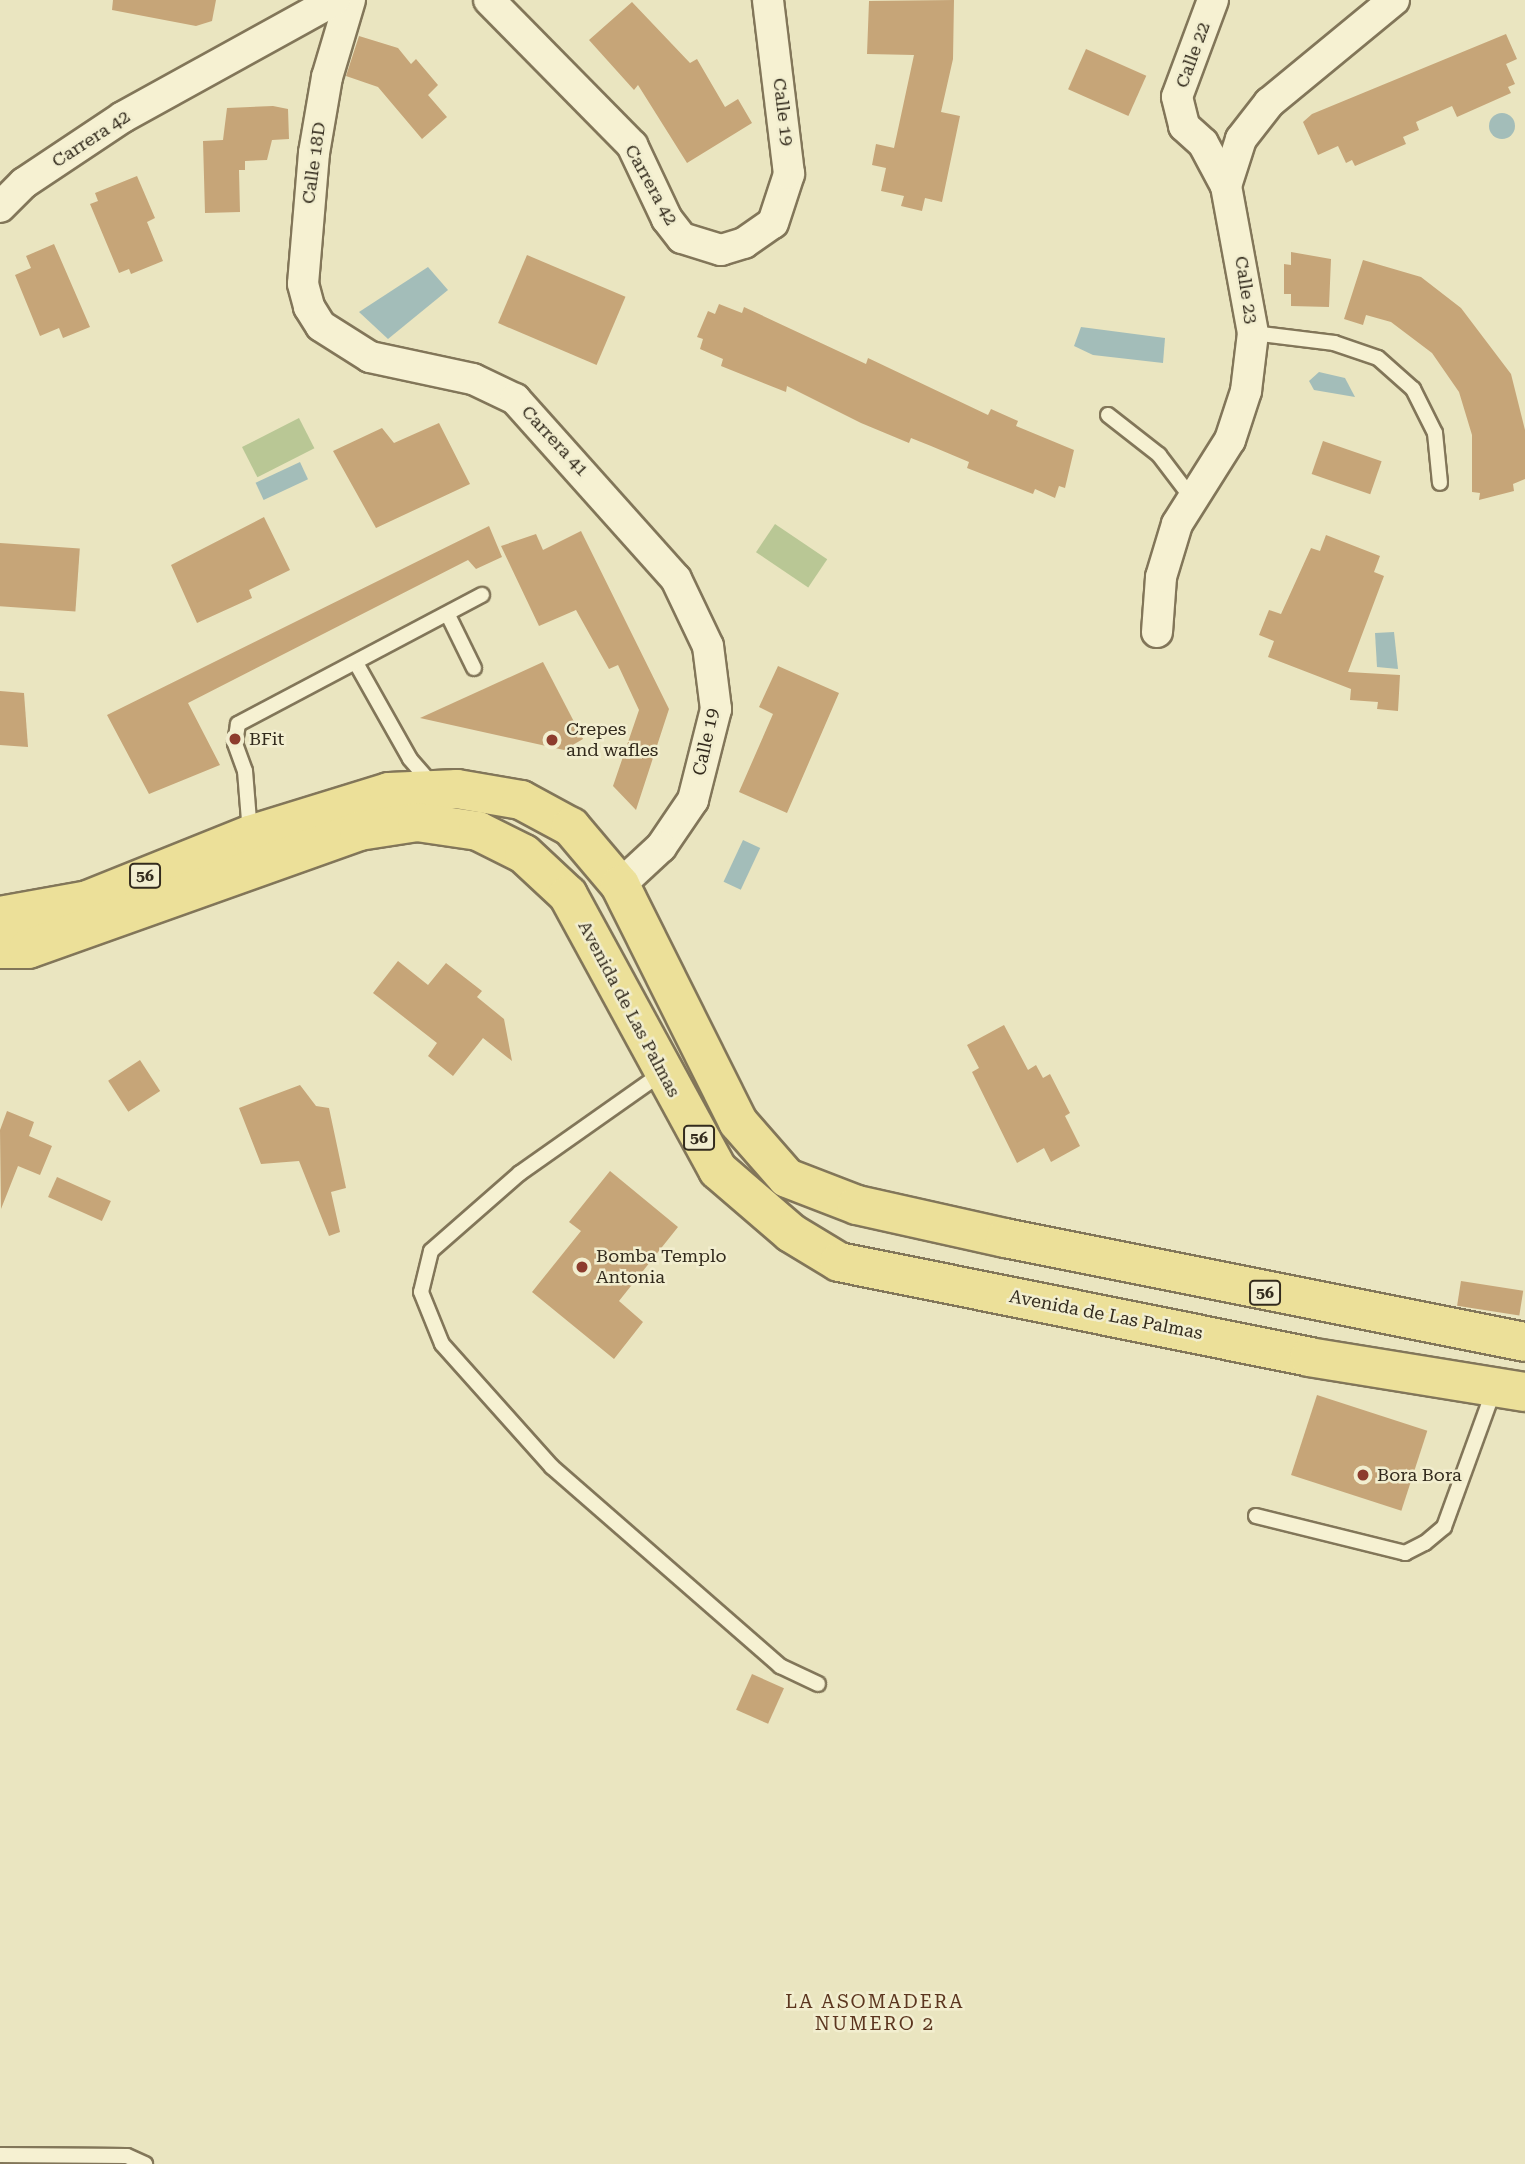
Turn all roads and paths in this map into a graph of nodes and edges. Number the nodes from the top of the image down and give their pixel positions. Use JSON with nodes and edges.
{"nodes":[{"id":1,"x":335,"y":0,"type":"edge"},
{"id":2,"x":350,"y":0,"type":"edge"},
{"id":3,"x":489,"y":0,"type":"edge"},
{"id":4,"x":768,"y":0,"type":"edge"},
{"id":5,"x":1213,"y":0,"type":"edge"},
{"id":6,"x":1394,"y":0,"type":"edge"},
{"id":7,"x":1241,"y":139,"type":"junction"},
{"id":8,"x":1203,"y":144,"type":"junction"},
{"id":9,"x":1226,"y":186,"type":"junction"},
{"id":10,"x":0,"y":206,"type":"edge"},
{"id":11,"x":773,"y":223,"type":"joint"},
{"id":12,"x":321,"y":326,"type":"joint"},
{"id":13,"x":1253,"y":333,"type":"junction"},
{"id":14,"x":1108,"y":415,"type":"dead end"},
{"id":15,"x":1440,"y":484,"type":"dead end"},
{"id":16,"x":1191,"y":498,"type":"junction"},
{"id":17,"x":676,"y":579,"type":"joint"},
{"id":18,"x":482,"y":595,"type":"dead end"},
{"id":19,"x":448,"y":615,"type":"junction"},
{"id":20,"x":1157,"y":632,"type":"dead end"},
{"id":21,"x":356,"y":663,"type":"junction"},
{"id":22,"x":474,"y":668,"type":"dead end"},
{"id":23,"x":438,"y":788,"type":"junction"},
{"id":24,"x":250,"y":835,"type":"junction"},
{"id":25,"x":620,"y":885,"type":"junction"},
{"id":26,"x":0,"y":916,"type":"edge"},
{"id":27,"x":0,"y":949,"type":"edge"},
{"id":28,"x":662,"y":1073,"type":"junction"},
{"id":29,"x":1525,"y":1342,"type":"edge"},
{"id":30,"x":1510,"y":1389,"type":"edge"},
{"id":31,"x":1256,"y":1516,"type":"dead end"},
{"id":32,"x":818,"y":1684,"type":"dead end"},
{"id":33,"x":0,"y":2155,"type":"edge"},
{"id":34,"x":145,"y":2164,"type":"edge"}],
"edges":[{"from":1,"to":10,"type":"street","name":"Carrera 42"},
{"from":2,"to":12,"type":"street","name":"Calle 18D"},
{"from":3,"to":11,"type":"street","name":"Carrera 42"},
{"from":4,"to":11,"type":"street","name":"Calle 19"},
{"from":5,"to":8,"type":"street","name":"Calle 22"},
{"from":6,"to":7,"type":"street","name":"Calle 23"},
{"from":7,"to":8,"type":"street"},
{"from":7,"to":9,"type":"street","name":"Calle 23"},
{"from":8,"to":9,"type":"street","name":"Calle 22"},
{"from":9,"to":13,"type":"street","name":"Calle 23"},
{"from":12,"to":17,"type":"street","name":"Carrera 41"},
{"from":13,"to":15,"type":"lane"},
{"from":13,"to":16,"type":"street","name":"Calle 23"},
{"from":14,"to":16,"type":"lane"},
{"from":16,"to":20,"type":"street","name":"Calle 23"},
{"from":17,"to":25,"type":"street","name":"Calle 19"},
{"from":18,"to":19,"type":"lane"},
{"from":19,"to":21,"type":"lane"},
{"from":19,"to":22,"type":"lane"},
{"from":21,"to":23,"type":"lane"},
{"from":21,"to":24,"type":"lane"},
{"from":23,"to":24,"type":"main road","number":"56"},
{"from":23,"to":25,"type":"main road","number":"56"},
{"from":24,"to":26,"type":"main road","number":"56"},
{"from":25,"to":29,"type":"main road","number":"56"},
{"from":27,"to":28,"type":"main road","name":"Avenida de Las Palmas","number":"56"},
{"from":28,"to":30,"type":"main road","name":"Avenida de Las Palmas","number":"56"},
{"from":28,"to":32,"type":"lane"},
{"from":30,"to":31,"type":"lane"},
{"from":33,"to":34,"type":"lane"}]}
